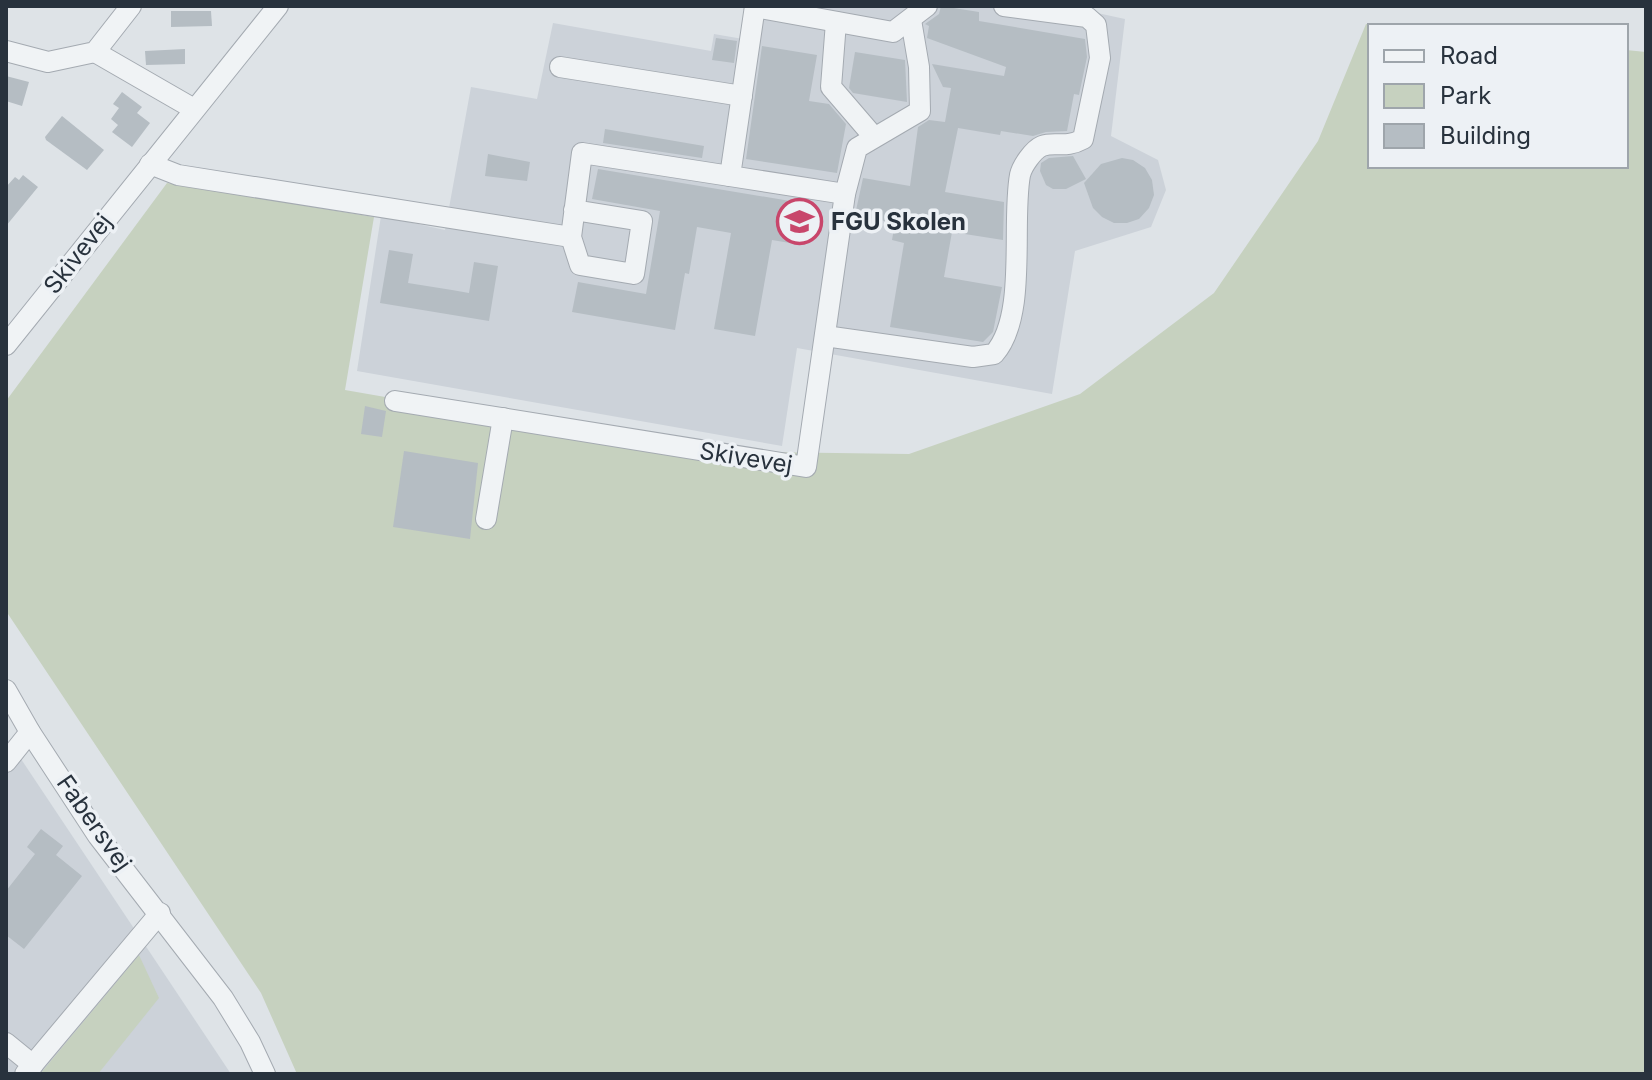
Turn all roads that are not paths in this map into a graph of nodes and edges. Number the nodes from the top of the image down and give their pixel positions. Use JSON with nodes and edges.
{"nodes":[{"id":1,"x":131,"y":6,"type":"edge"},
{"id":2,"x":278,"y":6,"type":"edge"},
{"id":3,"x":755,"y":6,"type":"edge"},
{"id":4,"x":927,"y":6,"type":"edge"},
{"id":5,"x":1004,"y":6,"type":"edge"},
{"id":6,"x":911,"y":20,"type":"junction"},
{"id":7,"x":836,"y":22,"type":"junction"},
{"id":8,"x":6,"y":51,"type":"edge"},
{"id":9,"x":95,"y":52,"type":"junction"},
{"id":10,"x":560,"y":67,"type":"dead end"},
{"id":11,"x":742,"y":96,"type":"junction"},
{"id":12,"x":194,"y":109,"type":"junction"},
{"id":13,"x":874,"y":137,"type":"junction"},
{"id":14,"x":150,"y":164,"type":"junction"},
{"id":15,"x":730,"y":176,"type":"junction"},
{"id":16,"x":845,"y":194,"type":"junction"},
{"id":17,"x":574,"y":210,"type":"junction"},
{"id":18,"x":571,"y":237,"type":"junction"},
{"id":19,"x":825,"y":336,"type":"junction"},
{"id":20,"x":6,"y":345,"type":"edge"},
{"id":21,"x":395,"y":401,"type":"dead end"},
{"id":22,"x":503,"y":418,"type":"junction"},
{"id":23,"x":486,"y":519,"type":"dead end"},
{"id":24,"x":6,"y":690,"type":"edge"},
{"id":25,"x":30,"y":732,"type":"junction"},
{"id":26,"x":6,"y":762,"type":"edge"},
{"id":27,"x":160,"y":913,"type":"junction"},
{"id":28,"x":6,"y":1043,"type":"edge"},
{"id":29,"x":29,"y":1070,"type":"edge"},
{"id":30,"x":265,"y":1074,"type":"edge"}],
"edges":[{"from":1,"to":9,"type":"street"},
{"from":2,"to":12,"type":"street","name":"Skivevej"},
{"from":3,"to":7,"type":"street"},
{"from":3,"to":11,"type":"street"},
{"from":4,"to":6,"type":"street"},
{"from":5,"to":19,"type":"street"},
{"from":6,"to":7,"type":"street"},
{"from":6,"to":13,"type":"street"},
{"from":7,"to":13,"type":"street"},
{"from":8,"to":9,"type":"street"},
{"from":9,"to":12,"type":"street"},
{"from":10,"to":11,"type":"street"},
{"from":11,"to":15,"type":"street"},
{"from":12,"to":14,"type":"street","name":"Skivevej"},
{"from":13,"to":16,"type":"street","name":"Skivevej"},
{"from":14,"to":18,"type":"street"},
{"from":14,"to":20,"type":"street","name":"Skivevej"},
{"from":15,"to":16,"type":"street"},
{"from":15,"to":17,"type":"street"},
{"from":16,"to":19,"type":"street","name":"Skivevej"},
{"from":17,"to":18,"type":"street"},
{"from":17,"to":18,"type":"street"},
{"from":19,"to":22,"type":"street","name":"Skivevej"},
{"from":21,"to":22,"type":"street","name":"Skivevej"},
{"from":22,"to":23,"type":"street"},
{"from":24,"to":25,"type":"street","name":"Fabersvej"},
{"from":25,"to":26,"type":"street"},
{"from":25,"to":27,"type":"street","name":"Fabersvej"},
{"from":27,"to":29,"type":"street"},
{"from":27,"to":30,"type":"street","name":"Fabersvej"},
{"from":28,"to":29,"type":"street"}]}
